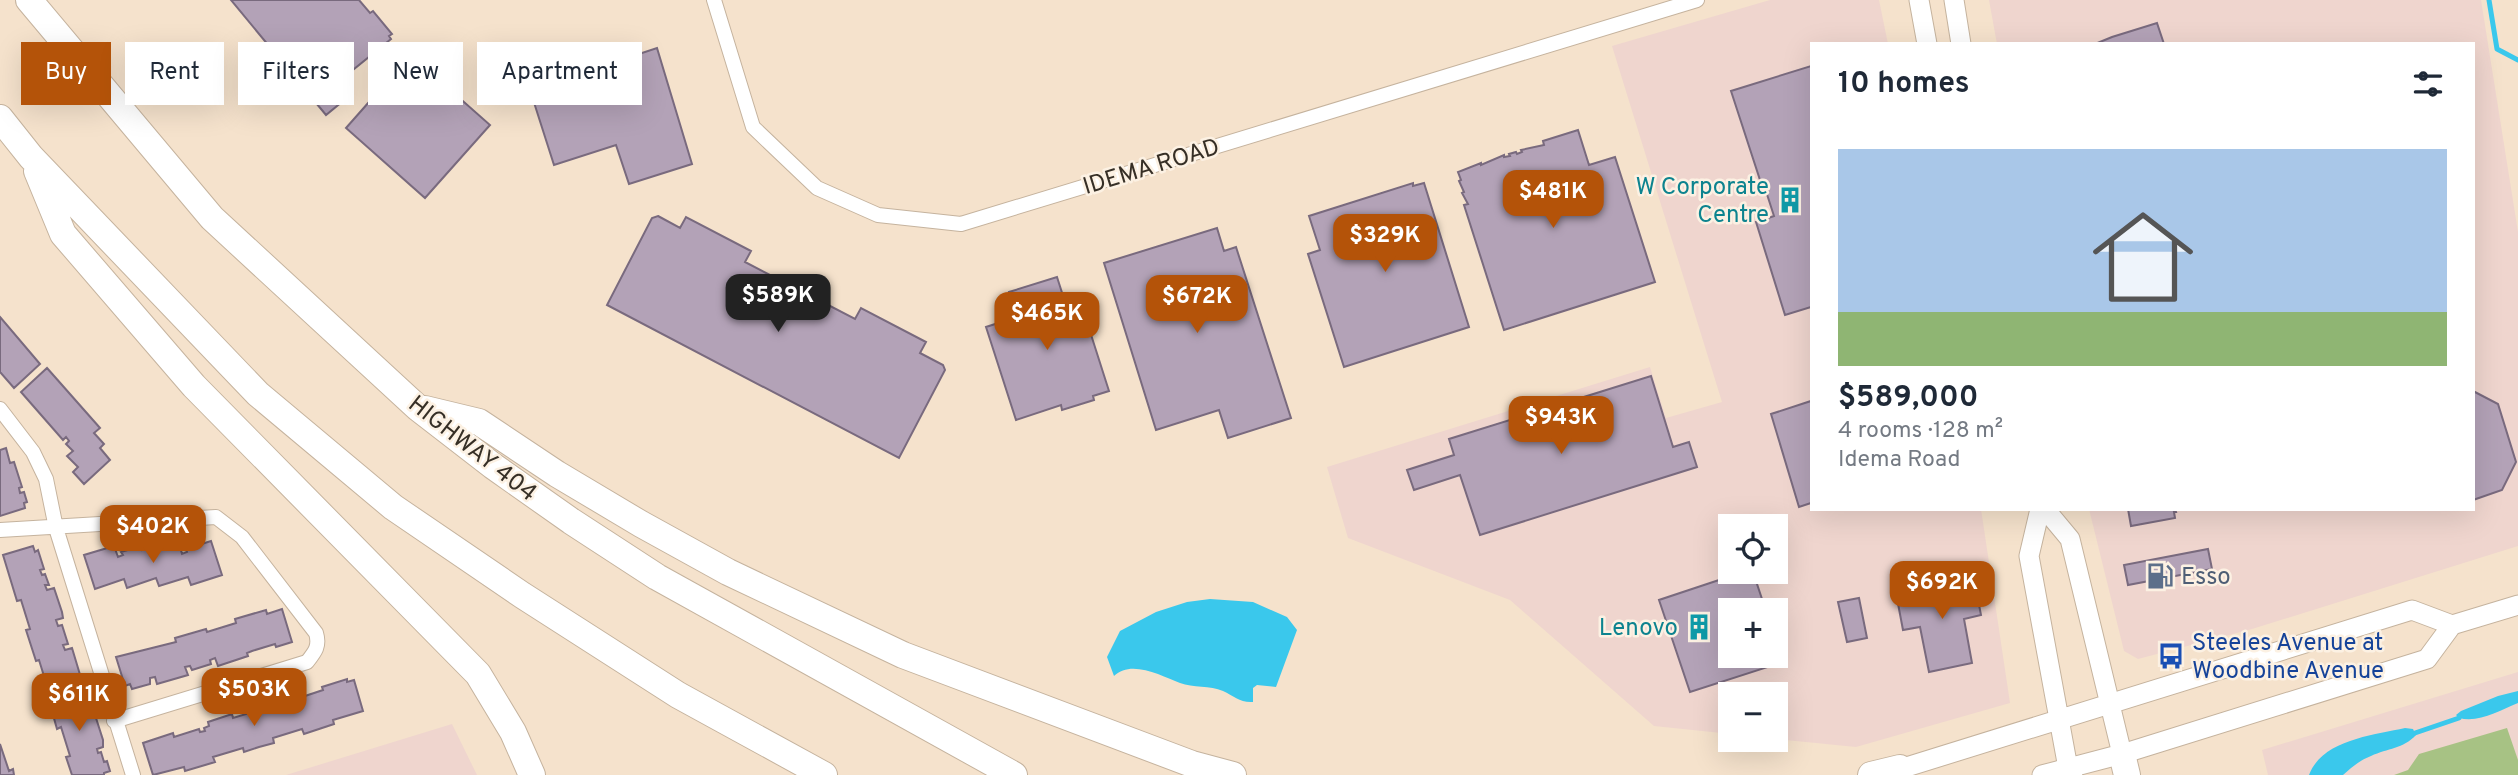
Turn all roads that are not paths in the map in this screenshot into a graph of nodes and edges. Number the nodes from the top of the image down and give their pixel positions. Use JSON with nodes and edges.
{"nodes":[{"id":1,"x":29,"y":0,"type":"edge"},
{"id":2,"x":714,"y":0,"type":"edge"},
{"id":3,"x":1697,"y":0,"type":"edge"},
{"id":4,"x":1919,"y":0,"type":"edge"},
{"id":5,"x":1954,"y":0,"type":"edge"},
{"id":6,"x":1927,"y":42,"type":"edge"},
{"id":7,"x":1961,"y":42,"type":"edge"},
{"id":8,"x":0,"y":118,"type":"edge"},
{"id":9,"x":31,"y":157,"type":"junction"},
{"id":10,"x":418,"y":408,"type":"junction"},
{"id":11,"x":0,"y":409,"type":"edge"},
{"id":12,"x":2041,"y":511,"type":"edge"},
{"id":13,"x":2044,"y":511,"type":"edge"},
{"id":14,"x":56,"y":528,"type":"junction"},
{"id":15,"x":0,"y":530,"type":"edge"},
{"id":16,"x":2518,"y":605,"type":"edge"},
{"id":17,"x":2452,"y":625,"type":"junction"},
{"id":18,"x":2109,"y":704,"type":"junction"},
{"id":19,"x":2058,"y":720,"type":"junction"},
{"id":20,"x":114,"y":721,"type":"junction"},
{"id":21,"x":2124,"y":765,"type":"edge"},
{"id":22,"x":1890,"y":772,"type":"edge"},
{"id":23,"x":2068,"y":772,"type":"edge"},
{"id":24,"x":133,"y":775,"type":"edge"},
{"id":25,"x":532,"y":775,"type":"edge"},
{"id":26,"x":824,"y":775,"type":"edge"},
{"id":27,"x":1014,"y":775,"type":"edge"},
{"id":28,"x":1233,"y":775,"type":"edge"},
{"id":29,"x":1871,"y":775,"type":"edge"},
{"id":30,"x":2042,"y":775,"type":"edge"}],
"edges":[{"from":1,"to":10,"type":"highway","name":"HIGHWAY 404"},
{"from":2,"to":3,"type":"street","name":"IDEMA ROAD"},
{"from":4,"to":6,"type":"main road"},
{"from":5,"to":7,"type":"main road"},
{"from":8,"to":9,"type":"highway"},
{"from":9,"to":25,"type":"highway"},
{"from":9,"to":26,"type":"highway"},
{"from":10,"to":27,"type":"highway","name":"HIGHWAY 404"},
{"from":10,"to":28,"type":"highway"},
{"from":11,"to":14,"type":"street"},
{"from":12,"to":19,"type":"main road"},
{"from":13,"to":18,"type":"main road"},
{"from":14,"to":15,"type":"street"},
{"from":14,"to":20,"type":"street"},
{"from":14,"to":20,"type":"street"},
{"from":16,"to":17,"type":"main road"},
{"from":17,"to":18,"type":"main road"},
{"from":17,"to":21,"type":"main road"},
{"from":18,"to":19,"type":"main road"},
{"from":18,"to":21,"type":"main road"},
{"from":19,"to":22,"type":"main road"},
{"from":19,"to":23,"type":"main road"},
{"from":20,"to":24,"type":"street"},
{"from":21,"to":23,"type":"main road"},
{"from":22,"to":29,"type":"highway"},
{"from":23,"to":30,"type":"main road"}]}
